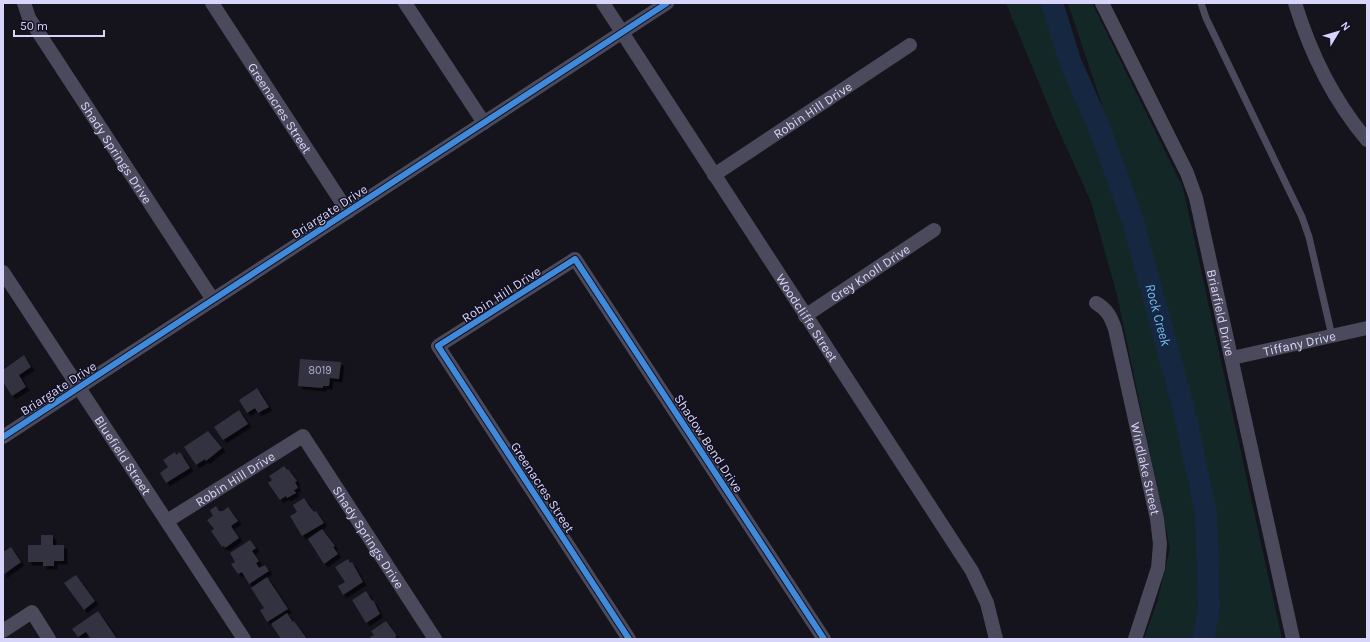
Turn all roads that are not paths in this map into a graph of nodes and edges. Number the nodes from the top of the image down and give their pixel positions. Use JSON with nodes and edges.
{"nodes":[{"id":1,"x":24,"y":3,"type":"edge"},
{"id":2,"x":212,"y":3,"type":"edge"},
{"id":3,"x":405,"y":3,"type":"edge"},
{"id":4,"x":603,"y":3,"type":"edge"},
{"id":5,"x":667,"y":3,"type":"edge"},
{"id":6,"x":1102,"y":3,"type":"edge"},
{"id":7,"x":1201,"y":3,"type":"edge"},
{"id":8,"x":1295,"y":3,"type":"edge"},
{"id":9,"x":622,"y":33,"type":"junction"},
{"id":10,"x":910,"y":46,"type":"dead end"},
{"id":11,"x":484,"y":123,"type":"junction"},
{"id":12,"x":1367,"y":140,"type":"edge"},
{"id":13,"x":714,"y":175,"type":"junction"},
{"id":14,"x":348,"y":212,"type":"junction"},
{"id":15,"x":934,"y":230,"type":"dead end"},
{"id":16,"x":575,"y":259,"type":"joint"},
{"id":17,"x":3,"y":272,"type":"edge"},
{"id":18,"x":213,"y":300,"type":"junction"},
{"id":19,"x":1096,"y":303,"type":"dead end"},
{"id":20,"x":805,"y":316,"type":"junction"},
{"id":21,"x":1367,"y":328,"type":"edge"},
{"id":22,"x":1332,"y":336,"type":"junction"},
{"id":23,"x":438,"y":346,"type":"joint"},
{"id":24,"x":1232,"y":358,"type":"junction"},
{"id":25,"x":79,"y":388,"type":"junction"},
{"id":26,"x":303,"y":436,"type":"joint"},
{"id":27,"x":3,"y":437,"type":"edge"},
{"id":28,"x":167,"y":522,"type":"junction"},
{"id":29,"x":3,"y":631,"type":"edge"},
{"id":30,"x":49,"y":639,"type":"edge"},
{"id":31,"x":244,"y":639,"type":"edge"},
{"id":32,"x":435,"y":639,"type":"edge"},
{"id":33,"x":629,"y":639,"type":"edge"},
{"id":34,"x":824,"y":639,"type":"edge"},
{"id":35,"x":996,"y":639,"type":"edge"},
{"id":36,"x":1135,"y":639,"type":"edge"},
{"id":37,"x":1294,"y":639,"type":"edge"}],
"edges":[{"from":1,"to":18,"type":"street","name":"Shady Springs Drive"},
{"from":2,"to":14,"type":"street","name":"Greenacres Street"},
{"from":3,"to":11,"type":"street"},
{"from":4,"to":9,"type":"street","name":"Woodcliffe Street"},
{"from":5,"to":9,"type":"street","name":"Briargate Drive"},
{"from":6,"to":24,"type":"street","name":"Briarfield Drive"},
{"from":7,"to":22,"type":"lane"},
{"from":8,"to":12,"type":"street"},
{"from":9,"to":11,"type":"street","name":"Briargate Drive"},
{"from":9,"to":13,"type":"street","name":"Woodcliffe Street"},
{"from":10,"to":13,"type":"street","name":"Robin Hill Drive"},
{"from":11,"to":14,"type":"street","name":"Briargate Drive"},
{"from":13,"to":20,"type":"street","name":"Woodcliffe Street"},
{"from":14,"to":18,"type":"street","name":"Briargate Drive"},
{"from":15,"to":20,"type":"street","name":"Grey Knoll Drive"},
{"from":16,"to":23,"type":"street","name":"Robin Hill Drive"},
{"from":16,"to":34,"type":"street","name":"Shadow Bend Drive"},
{"from":17,"to":25,"type":"street","name":"Bluefield Street"},
{"from":18,"to":25,"type":"street","name":"Briargate Drive"},
{"from":19,"to":36,"type":"street","name":"Windlake Street"},
{"from":20,"to":35,"type":"street","name":"Woodcliffe Street"},
{"from":21,"to":22,"type":"street","name":"Tiffany Drive"},
{"from":22,"to":24,"type":"street","name":"Tiffany Drive"},
{"from":23,"to":33,"type":"street","name":"Greenacres Street"},
{"from":24,"to":37,"type":"street","name":"Briarfield Drive"},
{"from":25,"to":27,"type":"street","name":"Briargate Drive"},
{"from":25,"to":28,"type":"street","name":"Bluefield Street"},
{"from":26,"to":28,"type":"street","name":"Robin Hill Drive"},
{"from":26,"to":32,"type":"street","name":"Shady Springs Drive"},
{"from":28,"to":31,"type":"street","name":"Bluefield Street"},
{"from":29,"to":30,"type":"street"}]}
